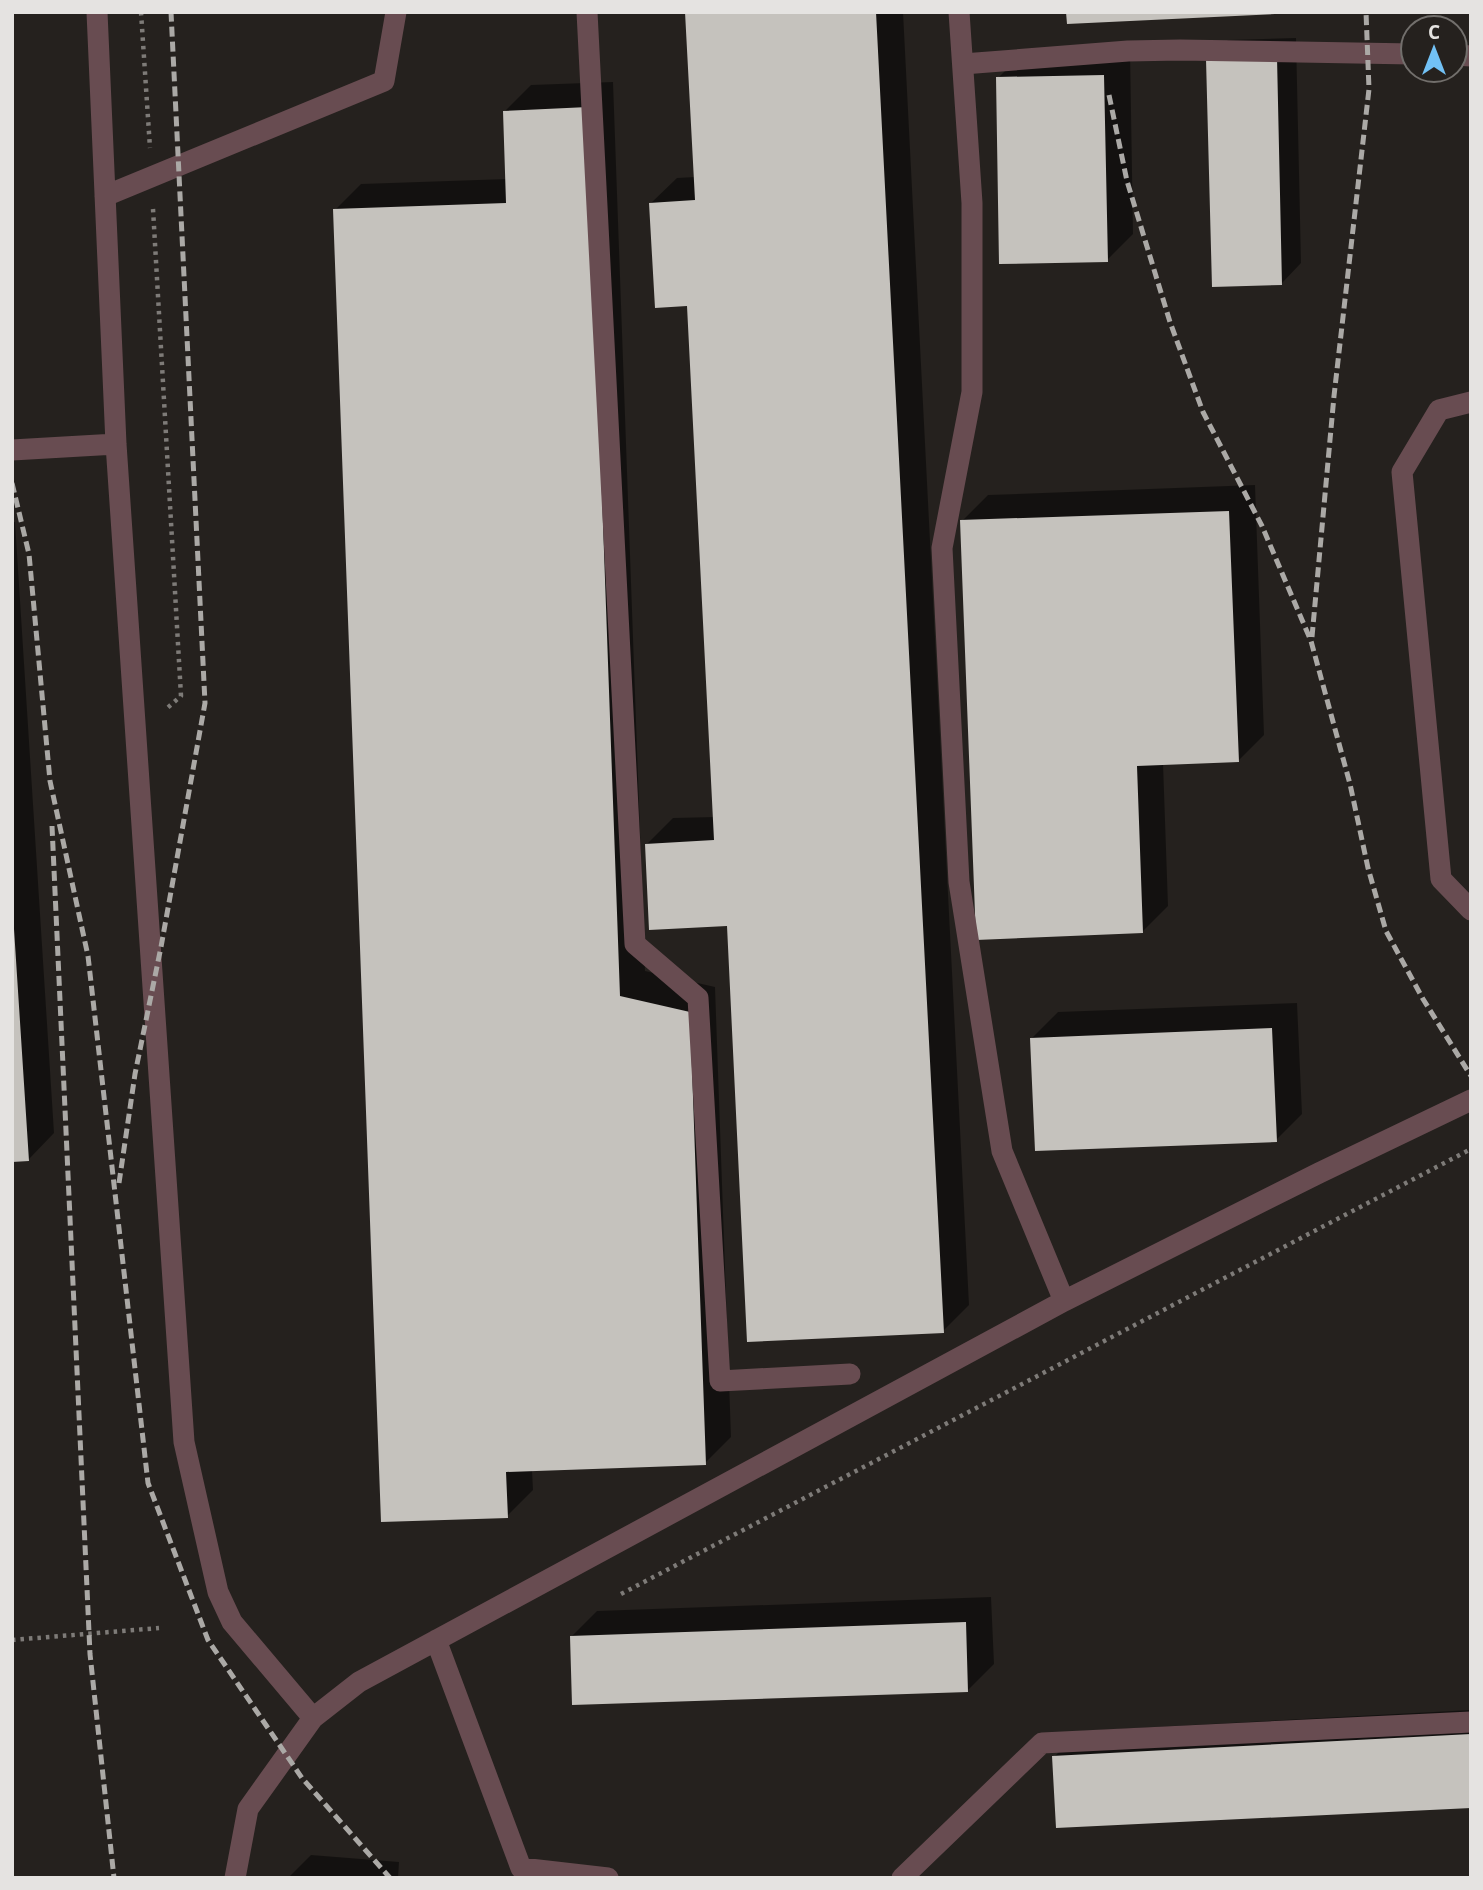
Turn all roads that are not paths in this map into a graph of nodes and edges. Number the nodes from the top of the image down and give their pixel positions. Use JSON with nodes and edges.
{"nodes":[{"id":1,"x":97,"y":12,"type":"edge"},
{"id":2,"x":396,"y":12,"type":"edge"},
{"id":3,"x":587,"y":12,"type":"edge"},
{"id":4,"x":959,"y":12,"type":"edge"},
{"id":5,"x":1399,"y":54,"type":"edge"},
{"id":6,"x":963,"y":64,"type":"junction"},
{"id":7,"x":105,"y":196,"type":"junction"},
{"id":8,"x":1471,"y":402,"type":"edge"},
{"id":9,"x":116,"y":444,"type":"junction"},
{"id":10,"x":12,"y":450,"type":"edge"},
{"id":11,"x":1471,"y":910,"type":"edge"},
{"id":12,"x":1471,"y":1100,"type":"edge"},
{"id":13,"x":1064,"y":1301,"type":"junction"},
{"id":14,"x":850,"y":1374,"type":"dead end"},
{"id":15,"x":436,"y":1640,"type":"junction"},
{"id":16,"x":313,"y":1718,"type":"junction"},
{"id":17,"x":1471,"y":1722,"type":"edge"},
{"id":18,"x":235,"y":1878,"type":"edge"},
{"id":19,"x":608,"y":1878,"type":"edge"},
{"id":20,"x":902,"y":1878,"type":"edge"}],
"edges":[{"from":1,"to":7,"type":"lane"},
{"from":2,"to":7,"type":"lane"},
{"from":3,"to":14,"type":"lane"},
{"from":4,"to":6,"type":"lane"},
{"from":5,"to":6,"type":"lane"},
{"from":6,"to":13,"type":"lane"},
{"from":7,"to":9,"type":"lane"},
{"from":8,"to":11,"type":"lane"},
{"from":9,"to":10,"type":"lane"},
{"from":9,"to":16,"type":"lane"},
{"from":12,"to":13,"type":"lane"},
{"from":13,"to":15,"type":"lane"},
{"from":15,"to":16,"type":"lane"},
{"from":15,"to":19,"type":"lane"},
{"from":16,"to":18,"type":"lane"},
{"from":17,"to":20,"type":"lane"}]}
